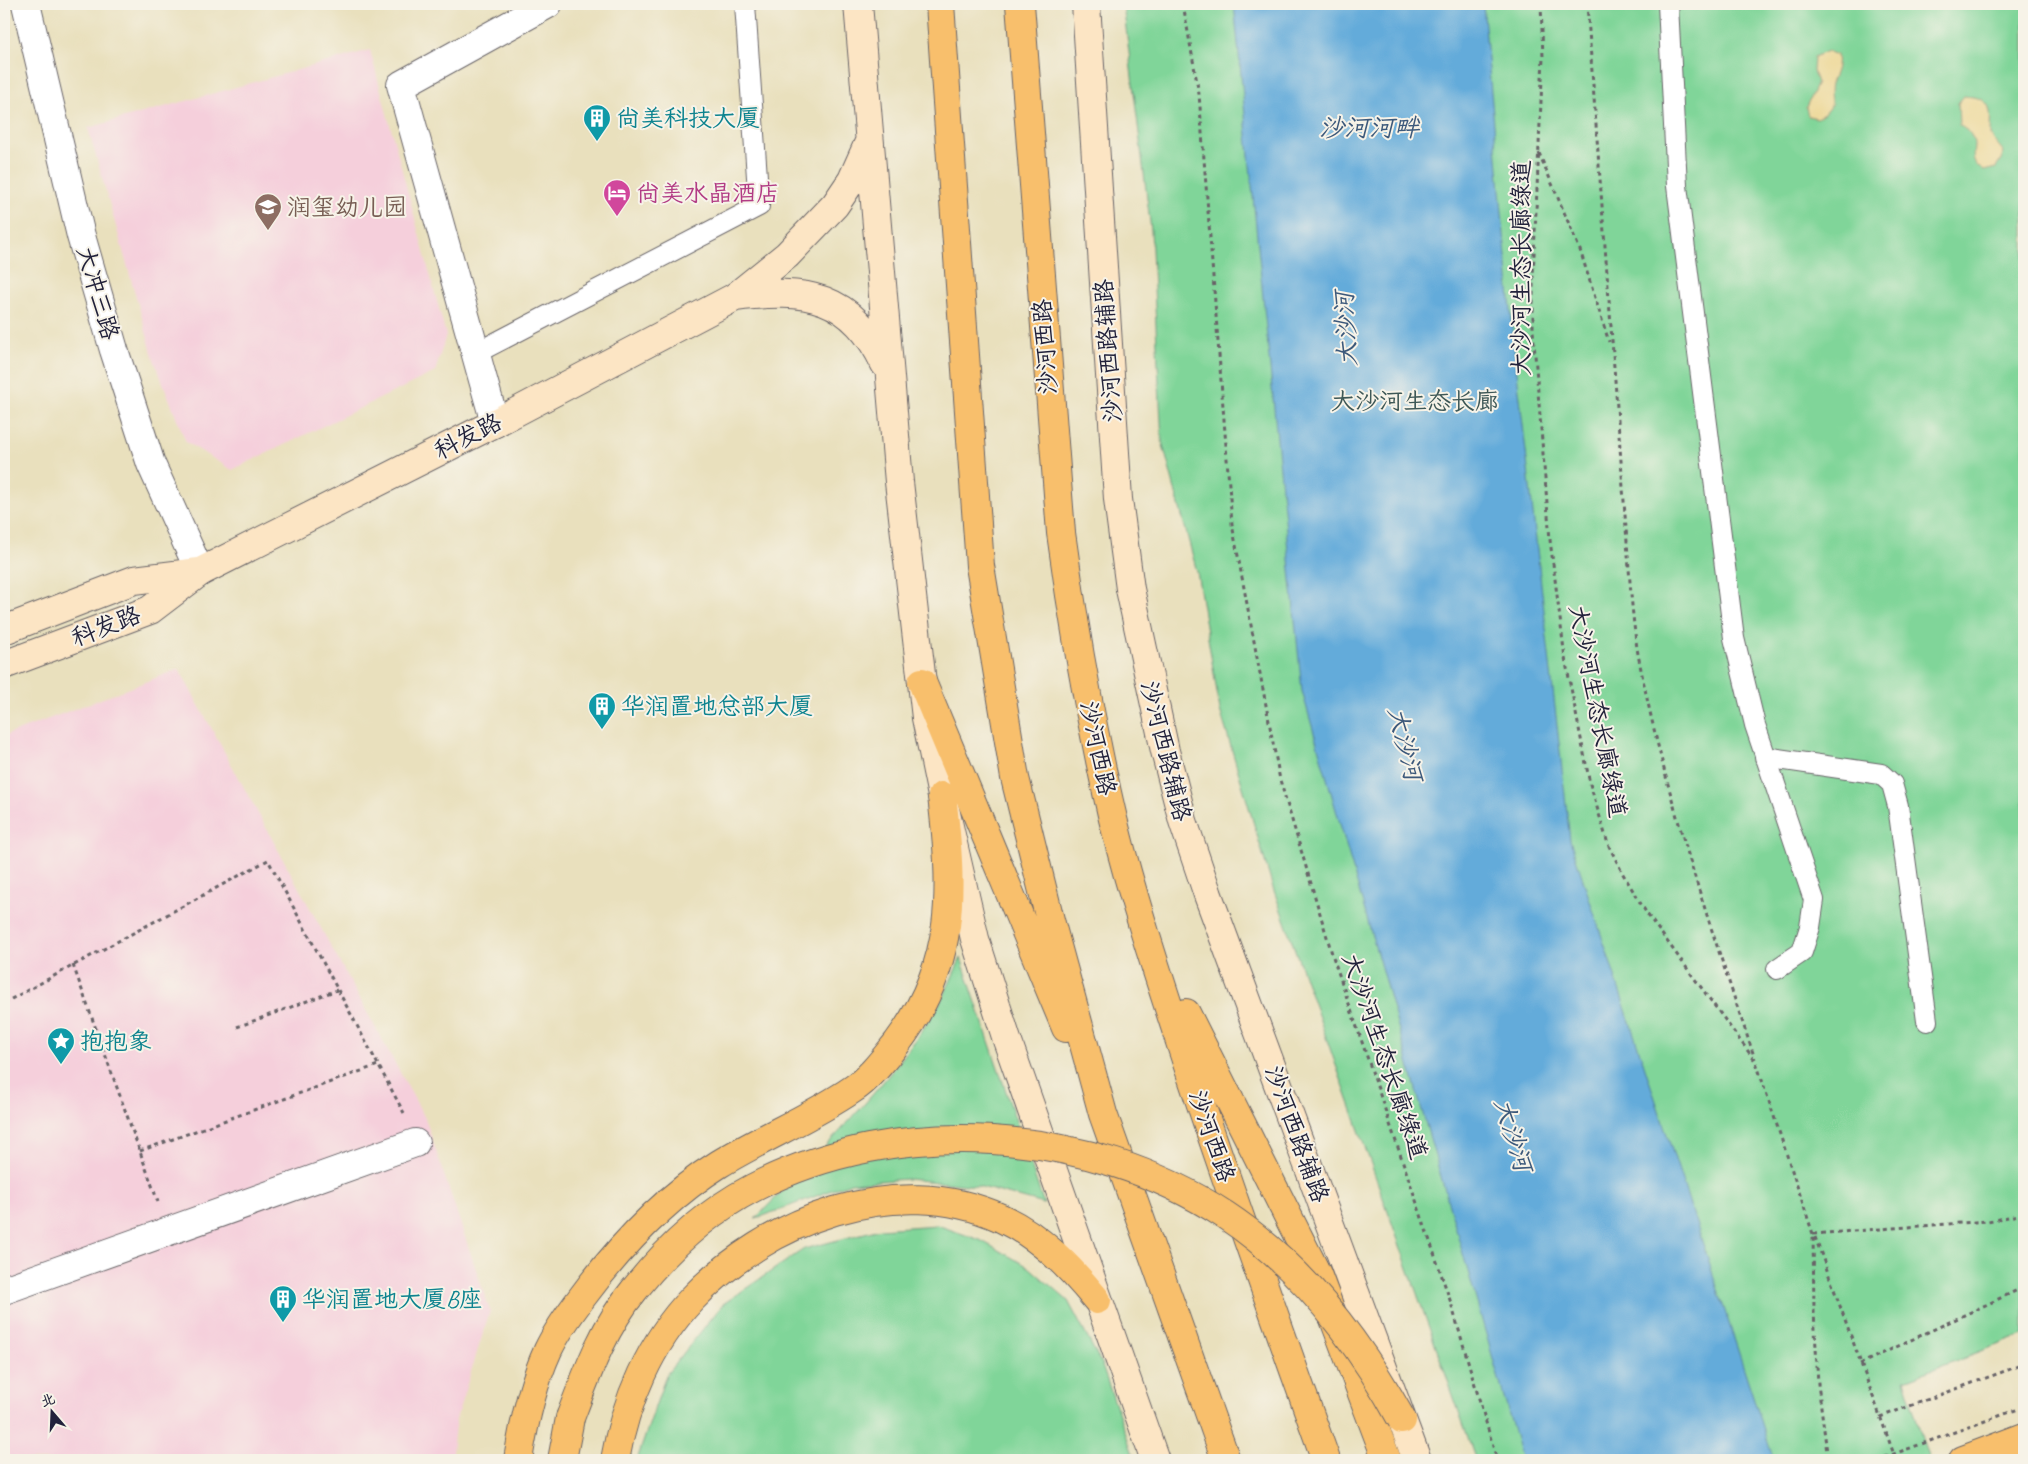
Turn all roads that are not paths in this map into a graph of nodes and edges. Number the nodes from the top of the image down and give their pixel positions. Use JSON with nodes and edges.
{"nodes":[{"id":1,"x":26,"y":4,"type":"edge"},
{"id":2,"x":548,"y":4,"type":"edge"},
{"id":3,"x":745,"y":4,"type":"edge"},
{"id":4,"x":858,"y":4,"type":"edge"},
{"id":5,"x":940,"y":4,"type":"edge"},
{"id":6,"x":1020,"y":4,"type":"edge"},
{"id":7,"x":1086,"y":4,"type":"edge"},
{"id":8,"x":1668,"y":4,"type":"edge"},
{"id":9,"x":870,"y":139,"type":"junction"},
{"id":10,"x":735,"y":297,"type":"junction"},
{"id":11,"x":476,"y":353,"type":"junction"},
{"id":12,"x":889,"y":373,"type":"junction"},
{"id":13,"x":495,"y":423,"type":"junction"},
{"id":14,"x":200,"y":572,"type":"junction"},
{"id":15,"x":4,"y":630,"type":"edge"},
{"id":16,"x":4,"y":665,"type":"edge"},
{"id":17,"x":922,"y":682,"type":"junction"},
{"id":18,"x":1765,"y":757,"type":"junction"},
{"id":19,"x":942,"y":796,"type":"junction"},
{"id":20,"x":1139,"y":914,"type":"junction"},
{"id":21,"x":1777,"y":969,"type":"dead end"},
{"id":22,"x":1927,"y":1022,"type":"dead end"},
{"id":23,"x":1103,"y":1114,"type":"junction"},
{"id":24,"x":415,"y":1143,"type":"road end"},
{"id":25,"x":4,"y":1290,"type":"edge"},
{"id":26,"x":1097,"y":1300,"type":"junction"},
{"id":27,"x":1402,"y":1420,"type":"junction"},
{"id":28,"x":2024,"y":1437,"type":"edge"},
{"id":29,"x":518,"y":1460,"type":"edge"},
{"id":30,"x":562,"y":1460,"type":"edge"},
{"id":31,"x":615,"y":1460,"type":"edge"},
{"id":32,"x":1155,"y":1460,"type":"edge"},
{"id":33,"x":1226,"y":1460,"type":"edge"},
{"id":34,"x":1326,"y":1460,"type":"edge"},
{"id":35,"x":1387,"y":1460,"type":"edge"},
{"id":36,"x":1417,"y":1460,"type":"edge"},
{"id":37,"x":1963,"y":1460,"type":"edge"}],
"edges":[{"from":1,"to":14,"type":"street","name":"大冲三路"},
{"from":2,"to":11,"type":"street"},
{"from":3,"to":11,"type":"lane"},
{"from":4,"to":9,"type":"main road"},
{"from":5,"to":23,"type":"main road"},
{"from":6,"to":20,"type":"main road","name":"沙河西路"},
{"from":7,"to":27,"type":"main road","name":"沙河西路辅路","bridge":true},
{"from":8,"to":18,"type":"lane"},
{"from":9,"to":10,"type":"main road"},
{"from":9,"to":12,"type":"main road"},
{"from":10,"to":12,"type":"main road"},
{"from":10,"to":13,"type":"main road","name":"科发路"},
{"from":11,"to":13,"type":"street"},
{"from":12,"to":17,"type":"main road"},
{"from":13,"to":14,"type":"main road","name":"科发路"},
{"from":14,"to":15,"type":"main road","name":"科发路"},
{"from":14,"to":16,"type":"main road","name":"科发路"},
{"from":17,"to":19,"type":"main road"},
{"from":17,"to":23,"type":"main road"},
{"from":18,"to":21,"type":"lane"},
{"from":18,"to":22,"type":"lane"},
{"from":19,"to":26,"type":"main road"},
{"from":19,"to":29,"type":"main road"},
{"from":20,"to":34,"type":"main road","name":"沙河西路"},
{"from":20,"to":35,"type":"main road"},
{"from":23,"to":33,"type":"main road"},
{"from":24,"to":25,"type":"street"},
{"from":26,"to":31,"type":"main road"},
{"from":26,"to":32,"type":"main road"},
{"from":27,"to":30,"type":"main road","bridge":true},
{"from":27,"to":36,"type":"main road","name":"沙河西路辅路"},
{"from":28,"to":37,"type":"main road"}]}
